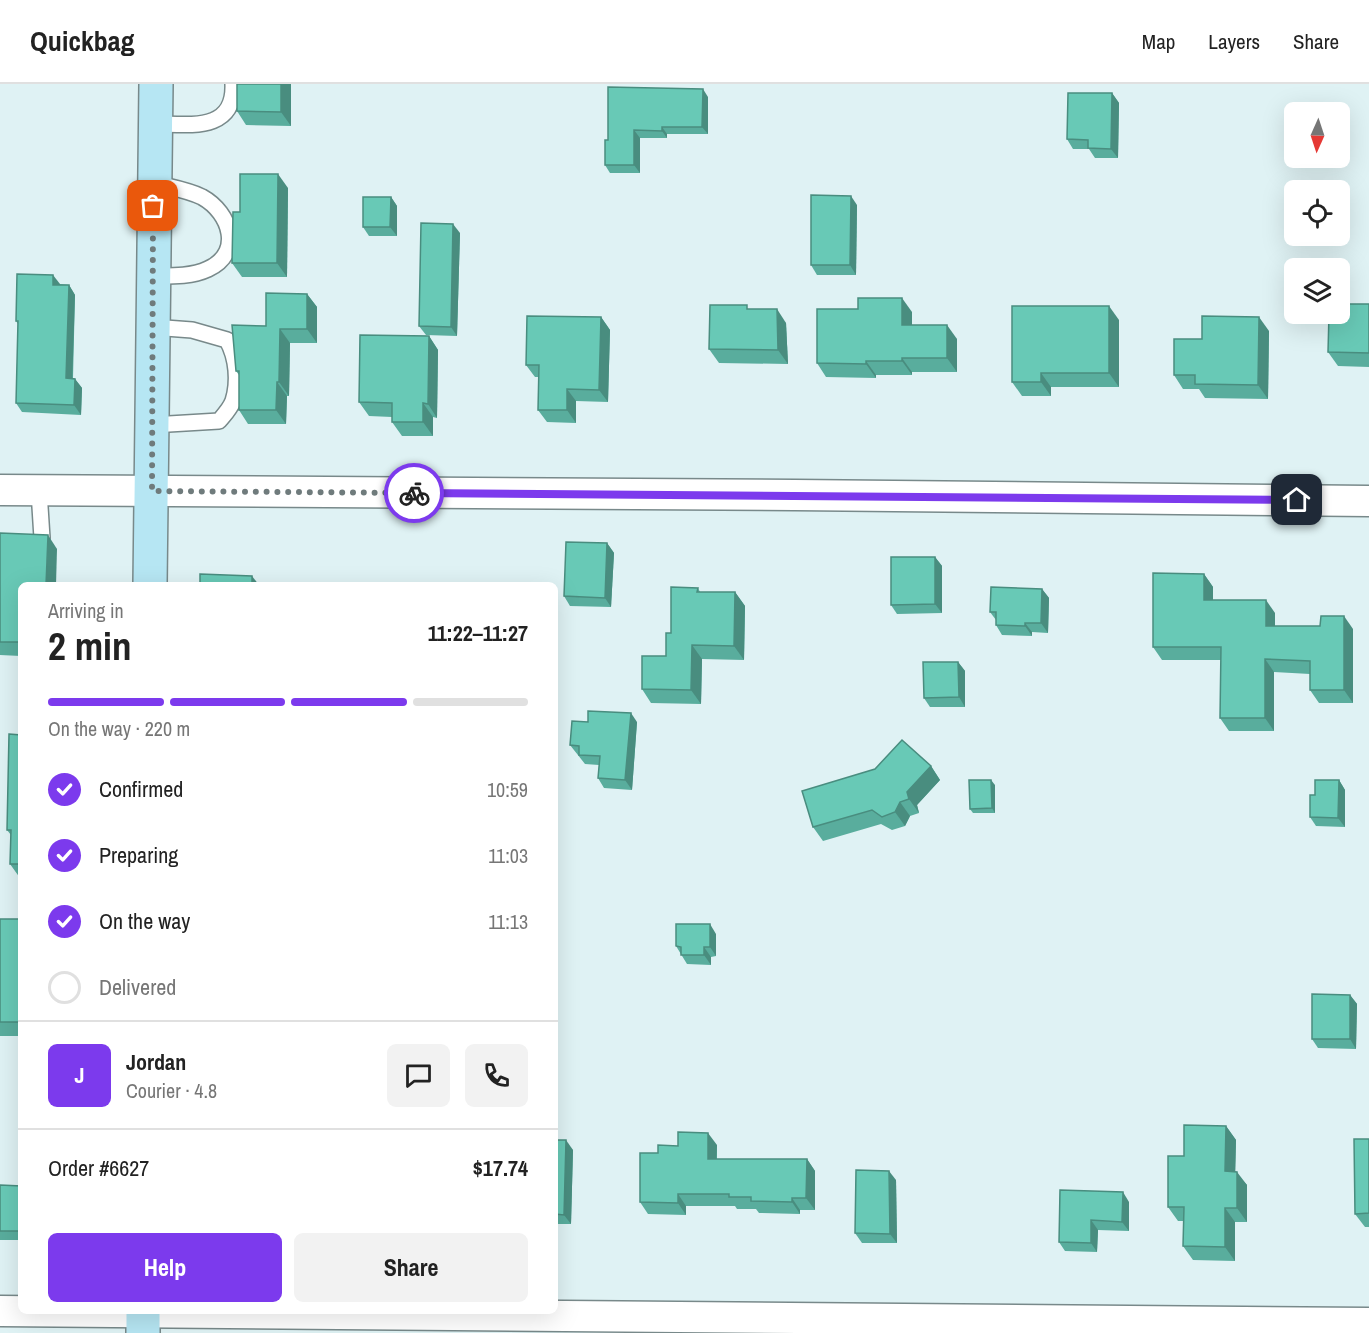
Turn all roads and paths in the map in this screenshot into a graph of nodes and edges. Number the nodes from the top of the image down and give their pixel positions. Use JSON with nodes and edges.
{"nodes":[{"id":1,"x":156,"y":84,"type":"edge"},
{"id":2,"x":233,"y":84,"type":"edge"},
{"id":3,"x":155,"y":124,"type":"junction"},
{"id":4,"x":154,"y":183,"type":"junction"},
{"id":5,"x":153,"y":276,"type":"junction"},
{"id":6,"x":152,"y":327,"type":"junction"},
{"id":7,"x":152,"y":425,"type":"junction"},
{"id":8,"x":0,"y":490,"type":"edge"},
{"id":9,"x":39,"y":490,"type":"junction"},
{"id":10,"x":152,"y":491,"type":"junction"},
{"id":11,"x":1369,"y":501,"type":"edge"},
{"id":12,"x":42,"y":538,"type":"edge"},
{"id":13,"x":150,"y":582,"type":"edge"},
{"id":14,"x":0,"y":1311,"type":"edge"},
{"id":15,"x":18,"y":1312,"type":"edge"},
{"id":16,"x":54,"y":1314,"type":"edge"},
{"id":17,"x":143,"y":1319,"type":"edge"},
{"id":18,"x":1369,"y":1323,"type":"edge"}],
"edges":[{"from":1,"to":3,"type":"street"},
{"from":2,"to":3,"type":"lane"},
{"from":3,"to":4,"type":"street"},
{"from":4,"to":5,"type":"street"},
{"from":4,"to":5,"type":"lane"},
{"from":5,"to":6,"type":"street"},
{"from":6,"to":7,"type":"street"},
{"from":6,"to":7,"type":"lane"},
{"from":7,"to":10,"type":"street"},
{"from":8,"to":9,"type":"street"},
{"from":9,"to":10,"type":"street"},
{"from":9,"to":12,"type":"lane"},
{"from":10,"to":11,"type":"street"},
{"from":10,"to":13,"type":"street"},
{"from":14,"to":15,"type":"street"},
{"from":16,"to":17,"type":"street"},
{"from":17,"to":18,"type":"street"}]}
